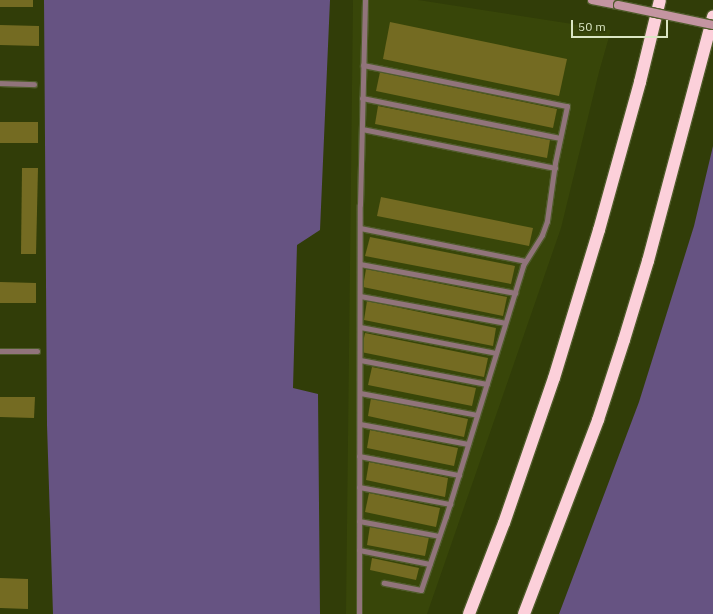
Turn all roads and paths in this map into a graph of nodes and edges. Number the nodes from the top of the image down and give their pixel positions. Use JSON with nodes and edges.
{"nodes":[{"id":1,"x":365,"y":0,"type":"edge"},
{"id":2,"x":592,"y":0,"type":"edge"},
{"id":3,"x":660,"y":0,"type":"edge"},
{"id":4,"x":713,"y":17,"type":"edge"},
{"id":5,"x":713,"y":25,"type":"edge"},
{"id":6,"x":363,"y":65,"type":"junction"},
{"id":7,"x":0,"y":83,"type":"edge"},
{"id":8,"x":34,"y":84,"type":"dead end"},
{"id":9,"x":362,"y":98,"type":"junction"},
{"id":10,"x":362,"y":129,"type":"junction"},
{"id":11,"x":560,"y":138,"type":"junction"},
{"id":12,"x":555,"y":168,"type":"junction"},
{"id":13,"x":360,"y":228,"type":"junction"},
{"id":14,"x":525,"y":261,"type":"junction"},
{"id":15,"x":360,"y":264,"type":"junction"},
{"id":16,"x":515,"y":294,"type":"junction"},
{"id":17,"x":360,"y":296,"type":"junction"},
{"id":18,"x":506,"y":323,"type":"junction"},
{"id":19,"x":360,"y":328,"type":"junction"},
{"id":20,"x":0,"y":351,"type":"edge"},
{"id":21,"x":37,"y":351,"type":"dead end"},
{"id":22,"x":496,"y":353,"type":"junction"},
{"id":23,"x":360,"y":360,"type":"junction"},
{"id":24,"x":487,"y":384,"type":"junction"},
{"id":25,"x":360,"y":393,"type":"junction"},
{"id":26,"x":477,"y":415,"type":"junction"},
{"id":27,"x":360,"y":424,"type":"junction"},
{"id":28,"x":468,"y":444,"type":"junction"},
{"id":29,"x":360,"y":456,"type":"junction"},
{"id":30,"x":459,"y":475,"type":"junction"},
{"id":31,"x":359,"y":487,"type":"junction"},
{"id":32,"x":450,"y":504,"type":"junction"},
{"id":33,"x":359,"y":520,"type":"junction"},
{"id":34,"x":440,"y":536,"type":"junction"},
{"id":35,"x":359,"y":550,"type":"junction"},
{"id":36,"x":430,"y":564,"type":"junction"},
{"id":37,"x":384,"y":583,"type":"dead end"},
{"id":38,"x":359,"y":614,"type":"edge"},
{"id":39,"x":469,"y":614,"type":"edge"},
{"id":40,"x":524,"y":614,"type":"edge"}],
"edges":[{"from":1,"to":6,"type":"lane"},
{"from":2,"to":5,"type":"main road","bridge":true},
{"from":3,"to":39,"type":"highway"},
{"from":4,"to":40,"type":"highway"},
{"from":6,"to":9,"type":"lane"},
{"from":6,"to":11,"type":"lane"},
{"from":7,"to":8,"type":"lane"},
{"from":9,"to":10,"type":"lane"},
{"from":9,"to":11,"type":"lane"},
{"from":10,"to":12,"type":"lane"},
{"from":10,"to":13,"type":"lane"},
{"from":11,"to":12,"type":"lane"},
{"from":12,"to":14,"type":"lane"},
{"from":13,"to":14,"type":"lane"},
{"from":13,"to":15,"type":"lane"},
{"from":14,"to":16,"type":"lane"},
{"from":15,"to":16,"type":"lane"},
{"from":15,"to":17,"type":"lane"},
{"from":16,"to":18,"type":"lane"},
{"from":17,"to":18,"type":"lane"},
{"from":17,"to":19,"type":"lane"},
{"from":18,"to":22,"type":"lane"},
{"from":19,"to":22,"type":"lane"},
{"from":19,"to":23,"type":"lane"},
{"from":20,"to":21,"type":"lane"},
{"from":22,"to":24,"type":"lane"},
{"from":23,"to":24,"type":"lane"},
{"from":23,"to":25,"type":"lane"},
{"from":24,"to":26,"type":"lane"},
{"from":25,"to":26,"type":"lane"},
{"from":25,"to":27,"type":"lane"},
{"from":26,"to":28,"type":"lane"},
{"from":27,"to":28,"type":"lane"},
{"from":27,"to":29,"type":"lane"},
{"from":28,"to":30,"type":"lane"},
{"from":29,"to":30,"type":"lane"},
{"from":29,"to":31,"type":"lane"},
{"from":30,"to":32,"type":"lane"},
{"from":31,"to":32,"type":"lane"},
{"from":31,"to":33,"type":"lane"},
{"from":32,"to":34,"type":"lane"},
{"from":33,"to":34,"type":"lane"},
{"from":33,"to":35,"type":"lane"},
{"from":34,"to":36,"type":"lane"},
{"from":35,"to":36,"type":"lane"},
{"from":35,"to":38,"type":"lane"},
{"from":36,"to":37,"type":"lane"}]}
